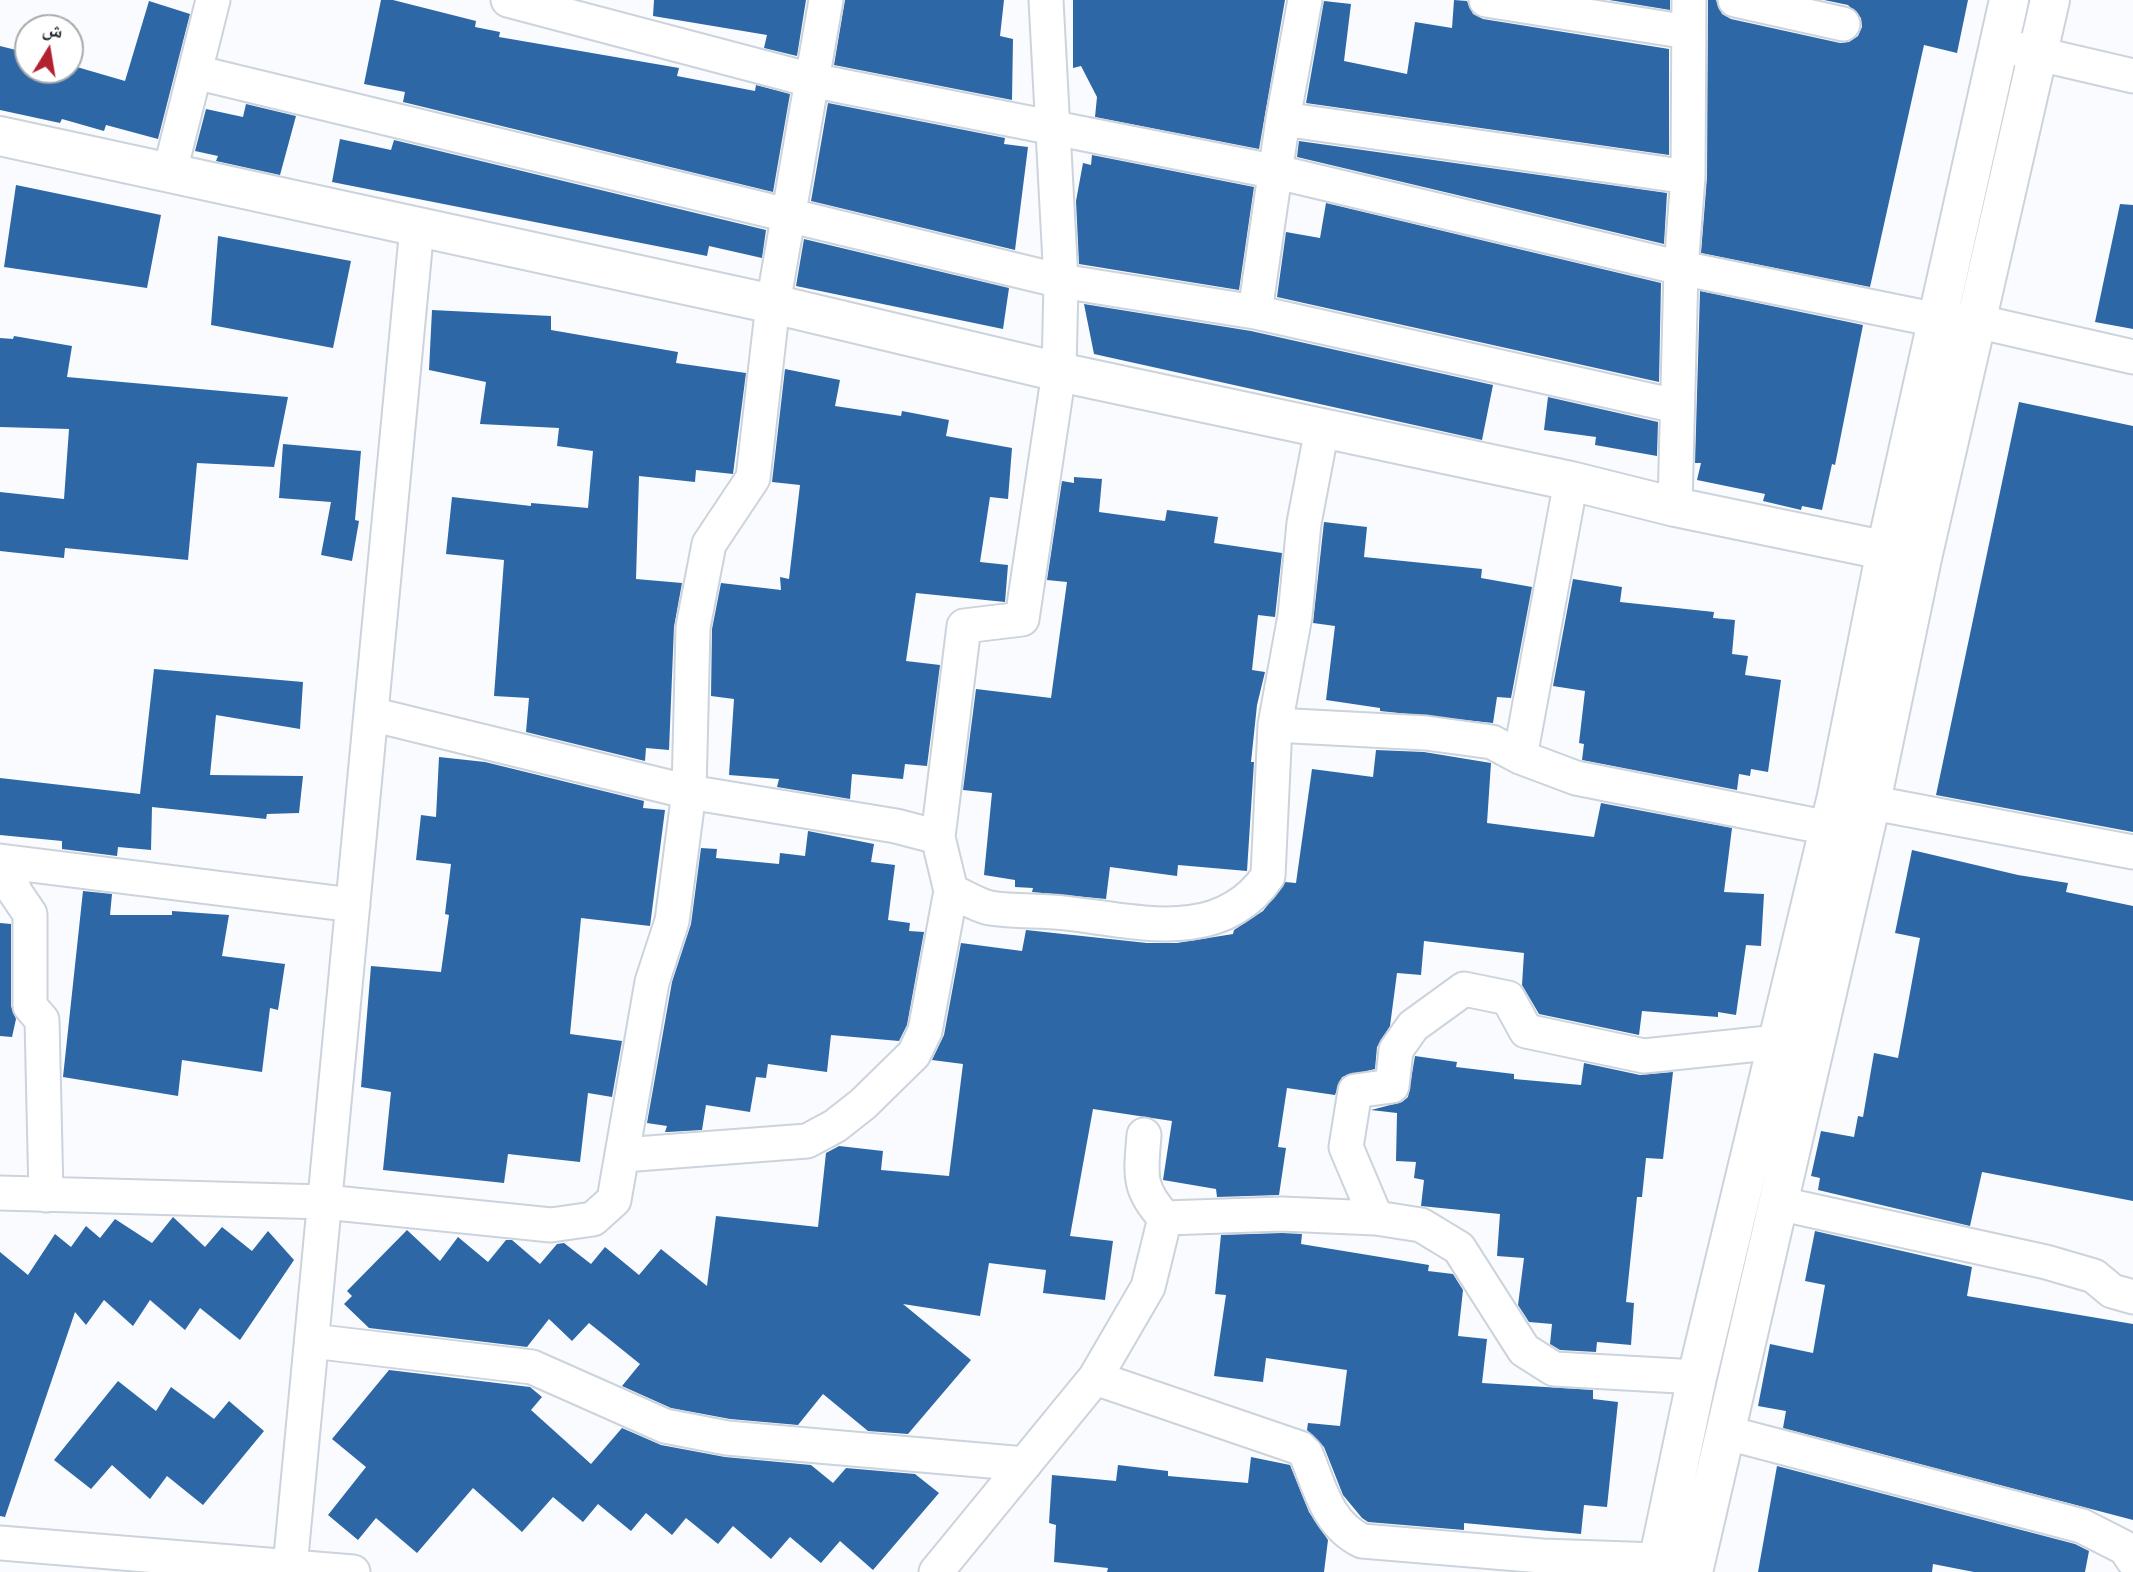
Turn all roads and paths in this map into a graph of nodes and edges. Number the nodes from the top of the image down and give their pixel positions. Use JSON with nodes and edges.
{"nodes":[{"id":1,"x":213,"y":0,"type":"edge"},
{"id":2,"x":508,"y":0,"type":"edge"},
{"id":3,"x":826,"y":0,"type":"edge"},
{"id":4,"x":1046,"y":0,"type":"edge"},
{"id":5,"x":1305,"y":0,"type":"edge"},
{"id":6,"x":1486,"y":0,"type":"edge"},
{"id":7,"x":1735,"y":0,"type":"edge"},
{"id":8,"x":2009,"y":0,"type":"edge"},
{"id":9,"x":2050,"y":0,"type":"edge"},
{"id":10,"x":1688,"y":16,"type":"edge"},
{"id":11,"x":1843,"y":24,"type":"dead end"},
{"id":12,"x":1999,"y":45,"type":"junction"},
{"id":13,"x":2039,"y":54,"type":"junction"},
{"id":14,"x":195,"y":72,"type":"junction"},
{"id":15,"x":2133,"y":76,"type":"edge"},
{"id":16,"x":811,"y":80,"type":"junction"},
{"id":17,"x":1283,"y":119,"type":"junction"},
{"id":18,"x":1052,"y":127,"type":"junction"},
{"id":19,"x":0,"y":135,"type":"edge"},
{"id":20,"x":170,"y":171,"type":"junction"},
{"id":21,"x":1277,"y":172,"type":"junction"},
{"id":22,"x":1688,"y":177,"type":"junction"},
{"id":23,"x":790,"y":215,"type":"junction"},
{"id":24,"x":416,"y":227,"type":"junction"},
{"id":25,"x":1681,"y":268,"type":"junction"},
{"id":26,"x":1061,"y":281,"type":"junction"},
{"id":27,"x":773,"y":304,"type":"junction"},
{"id":28,"x":1255,"y":312,"type":"junction"},
{"id":29,"x":1937,"y":320,"type":"junction"},
{"id":30,"x":1976,"y":321,"type":"junction"},
{"id":31,"x":2133,"y":357,"type":"edge"},
{"id":32,"x":1059,"y":372,"type":"junction"},
{"id":33,"x":1676,"y":406,"type":"junction"},
{"id":34,"x":1322,"y":429,"type":"junction"},
{"id":35,"x":1571,"y":481,"type":"junction"},
{"id":36,"x":1675,"y":508,"type":"junction"},
{"id":37,"x":1904,"y":554,"type":"junction"},
{"id":38,"x":371,"y":713,"type":"junction"},
{"id":39,"x":1275,"y":725,"type":"junction"},
{"id":40,"x":1520,"y":757,"type":"junction"},
{"id":41,"x":690,"y":792,"type":"junction"},
{"id":42,"x":1845,"y":809,"type":"junction"},
{"id":43,"x":938,"y":837,"type":"junction"},
{"id":44,"x":2133,"y":852,"type":"edge"},
{"id":45,"x":3,"y":861,"type":"edge"},
{"id":46,"x":951,"y":891,"type":"junction"},
{"id":47,"x":353,"y":905,"type":"junction"},
{"id":48,"x":1778,"y":1042,"type":"junction"},
{"id":49,"x":1144,"y":1135,"type":"dead end"},
{"id":50,"x":623,"y":1155,"type":"junction"},
{"id":51,"x":0,"y":1193,"type":"edge"},
{"id":52,"x":46,"y":1195,"type":"junction"},
{"id":53,"x":325,"y":1202,"type":"junction"},
{"id":54,"x":1777,"y":1203,"type":"junction"},
{"id":55,"x":1165,"y":1218,"type":"junction"},
{"id":56,"x":1376,"y":1218,"type":"junction"},
{"id":57,"x":2133,"y":1297,"type":"edge"},
{"id":58,"x":312,"y":1342,"type":"junction"},
{"id":59,"x":1698,"y":1377,"type":"junction"},
{"id":60,"x":1095,"y":1378,"type":"junction"},
{"id":61,"x":1724,"y":1432,"type":"junction"},
{"id":62,"x":1025,"y":1464,"type":"junction"},
{"id":63,"x":0,"y":1543,"type":"edge"},
{"id":64,"x":2133,"y":1560,"type":"edge"},
{"id":65,"x":290,"y":1567,"type":"junction"},
{"id":66,"x":1669,"y":1568,"type":"edge"},
{"id":67,"x":353,"y":1572,"type":"edge"},
{"id":68,"x":936,"y":1572,"type":"edge"}],
"edges":[{"from":1,"to":14,"type":"street"},
{"from":2,"to":16,"type":"street"},
{"from":3,"to":16,"type":"street"},
{"from":4,"to":18,"type":"street"},
{"from":5,"to":17,"type":"street"},
{"from":6,"to":10,"type":"street"},
{"from":7,"to":11,"type":"street"},
{"from":8,"to":12,"type":"street"},
{"from":9,"to":13,"type":"street"},
{"from":10,"to":22,"type":"street"},
{"from":12,"to":13,"type":"street"},
{"from":12,"to":29,"type":"street"},
{"from":13,"to":15,"type":"street"},
{"from":13,"to":30,"type":"street"},
{"from":14,"to":20,"type":"street"},
{"from":14,"to":23,"type":"street"},
{"from":16,"to":18,"type":"street"},
{"from":16,"to":23,"type":"street"},
{"from":17,"to":21,"type":"street"},
{"from":17,"to":22,"type":"street"},
{"from":18,"to":21,"type":"street"},
{"from":18,"to":26,"type":"street"},
{"from":19,"to":20,"type":"street"},
{"from":20,"to":24,"type":"street"},
{"from":21,"to":25,"type":"street"},
{"from":21,"to":28,"type":"street"},
{"from":22,"to":25,"type":"street"},
{"from":23,"to":26,"type":"street"},
{"from":23,"to":27,"type":"street"},
{"from":24,"to":27,"type":"street"},
{"from":24,"to":38,"type":"street"},
{"from":25,"to":29,"type":"street"},
{"from":25,"to":33,"type":"street"},
{"from":26,"to":28,"type":"street"},
{"from":26,"to":32,"type":"street"},
{"from":27,"to":32,"type":"street"},
{"from":27,"to":41,"type":"street"},
{"from":28,"to":33,"type":"street"},
{"from":29,"to":30,"type":"street"},
{"from":29,"to":37,"type":"street"},
{"from":30,"to":31,"type":"street"},
{"from":30,"to":37,"type":"street"},
{"from":32,"to":34,"type":"street"},
{"from":32,"to":43,"type":"street"},
{"from":33,"to":36,"type":"street"},
{"from":34,"to":35,"type":"street"},
{"from":34,"to":39,"type":"street"},
{"from":35,"to":36,"type":"street"},
{"from":35,"to":40,"type":"street"},
{"from":36,"to":37,"type":"street"},
{"from":37,"to":42,"type":"street"},
{"from":38,"to":41,"type":"street"},
{"from":38,"to":47,"type":"street"},
{"from":39,"to":40,"type":"street"},
{"from":39,"to":46,"type":"street"},
{"from":40,"to":42,"type":"street"},
{"from":41,"to":43,"type":"street"},
{"from":41,"to":50,"type":"street"},
{"from":42,"to":44,"type":"street"},
{"from":42,"to":48,"type":"street"},
{"from":42,"to":54,"type":"street"},
{"from":43,"to":46,"type":"street"},
{"from":45,"to":47,"type":"street"},
{"from":45,"to":52,"type":"street"},
{"from":46,"to":50,"type":"street"},
{"from":47,"to":53,"type":"street"},
{"from":48,"to":56,"type":"street"},
{"from":48,"to":59,"type":"street"},
{"from":49,"to":55,"type":"street"},
{"from":50,"to":53,"type":"street"},
{"from":51,"to":52,"type":"street"},
{"from":52,"to":53,"type":"street"},
{"from":53,"to":58,"type":"street"},
{"from":54,"to":57,"type":"street"},
{"from":54,"to":61,"type":"street"},
{"from":55,"to":56,"type":"street"},
{"from":55,"to":60,"type":"street"},
{"from":56,"to":59,"type":"street"},
{"from":58,"to":62,"type":"street"},
{"from":58,"to":65,"type":"street"},
{"from":59,"to":66,"type":"street"},
{"from":60,"to":62,"type":"street"},
{"from":60,"to":66,"type":"street"},
{"from":61,"to":64,"type":"street"},
{"from":61,"to":66,"type":"street"},
{"from":62,"to":68,"type":"street"},
{"from":63,"to":65,"type":"street"},
{"from":65,"to":67,"type":"street"}]}
